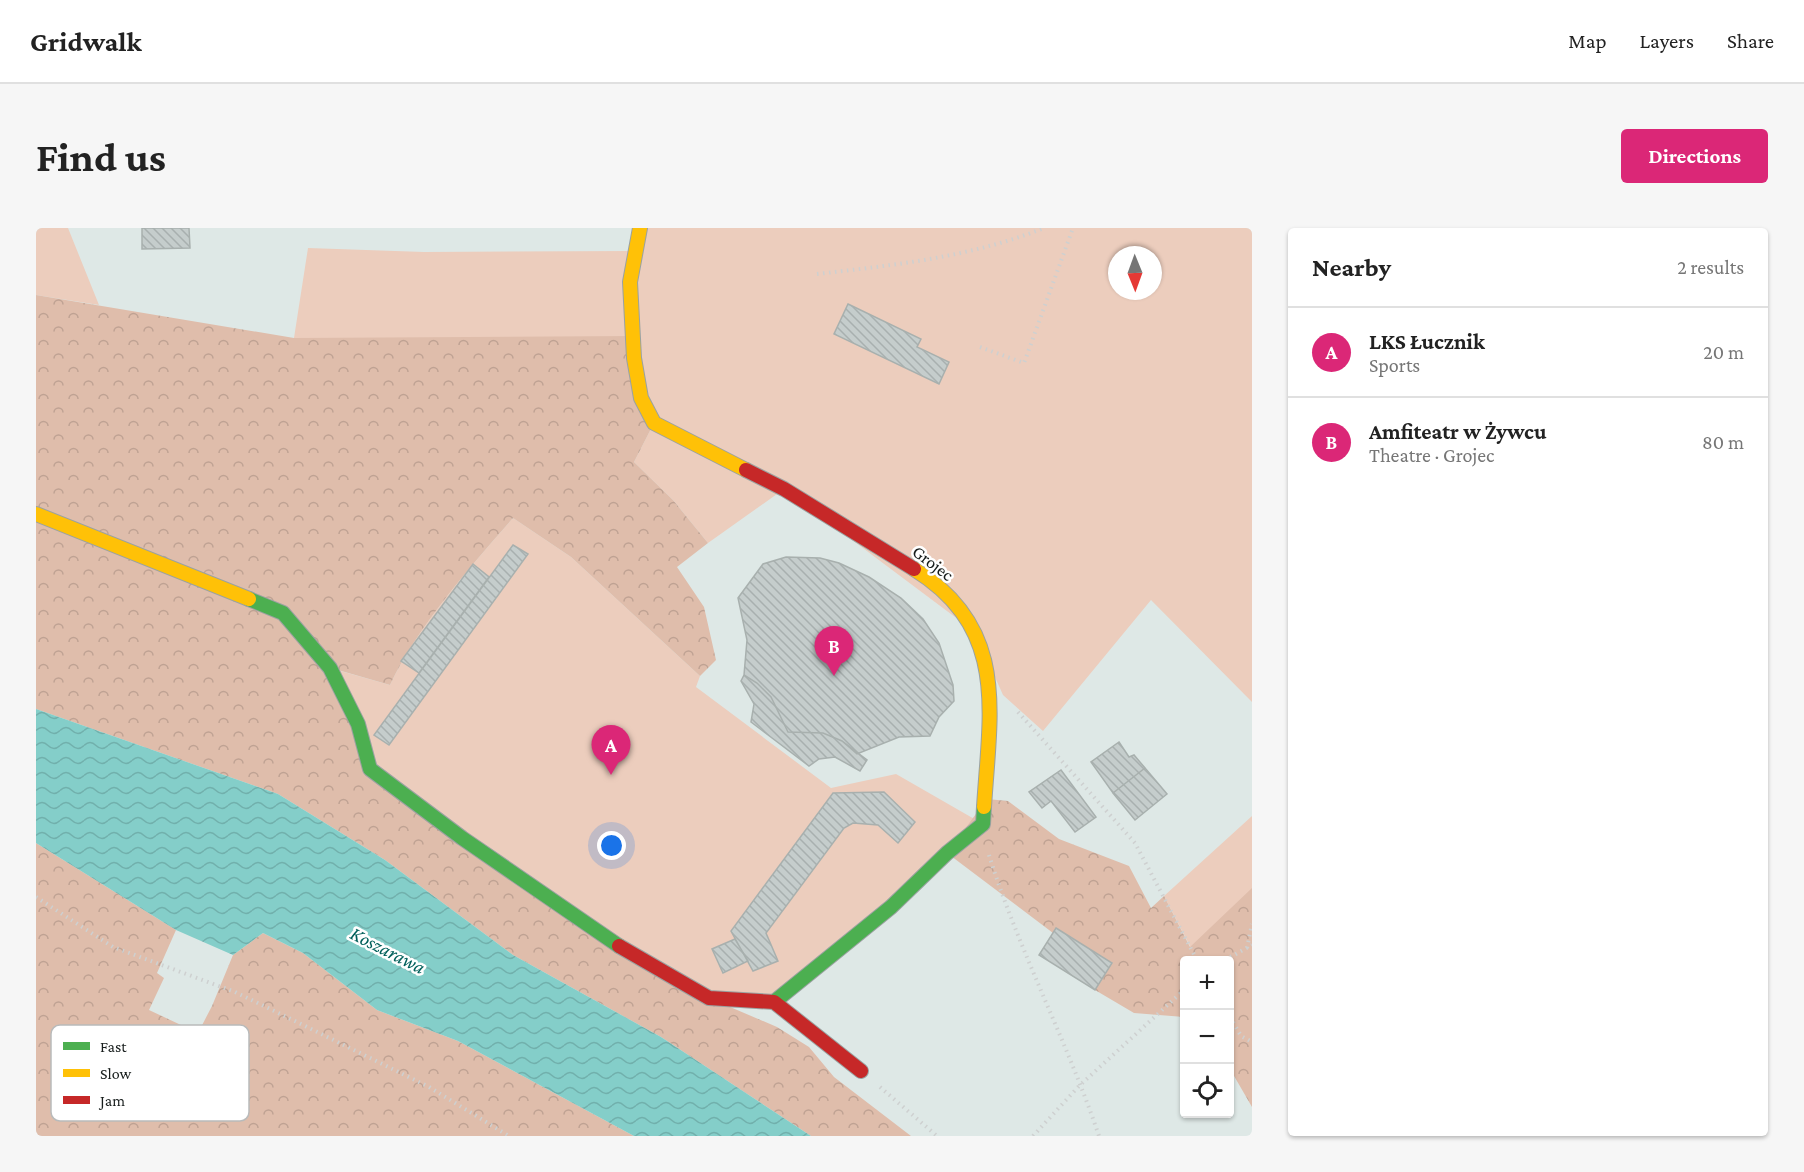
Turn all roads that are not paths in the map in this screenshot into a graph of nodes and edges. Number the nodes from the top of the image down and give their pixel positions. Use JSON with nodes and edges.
{"nodes":[{"id":1,"x":640,"y":228,"type":"edge"},
{"id":2,"x":36,"y":514,"type":"edge"},
{"id":3,"x":774,"y":1002,"type":"junction"},
{"id":4,"x":861,"y":1071,"type":"road end"}],
"edges":[{"from":1,"to":3,"type":"street","name":"Grojec"},
{"from":2,"to":3,"type":"street"},
{"from":3,"to":4,"type":"street"}]}
